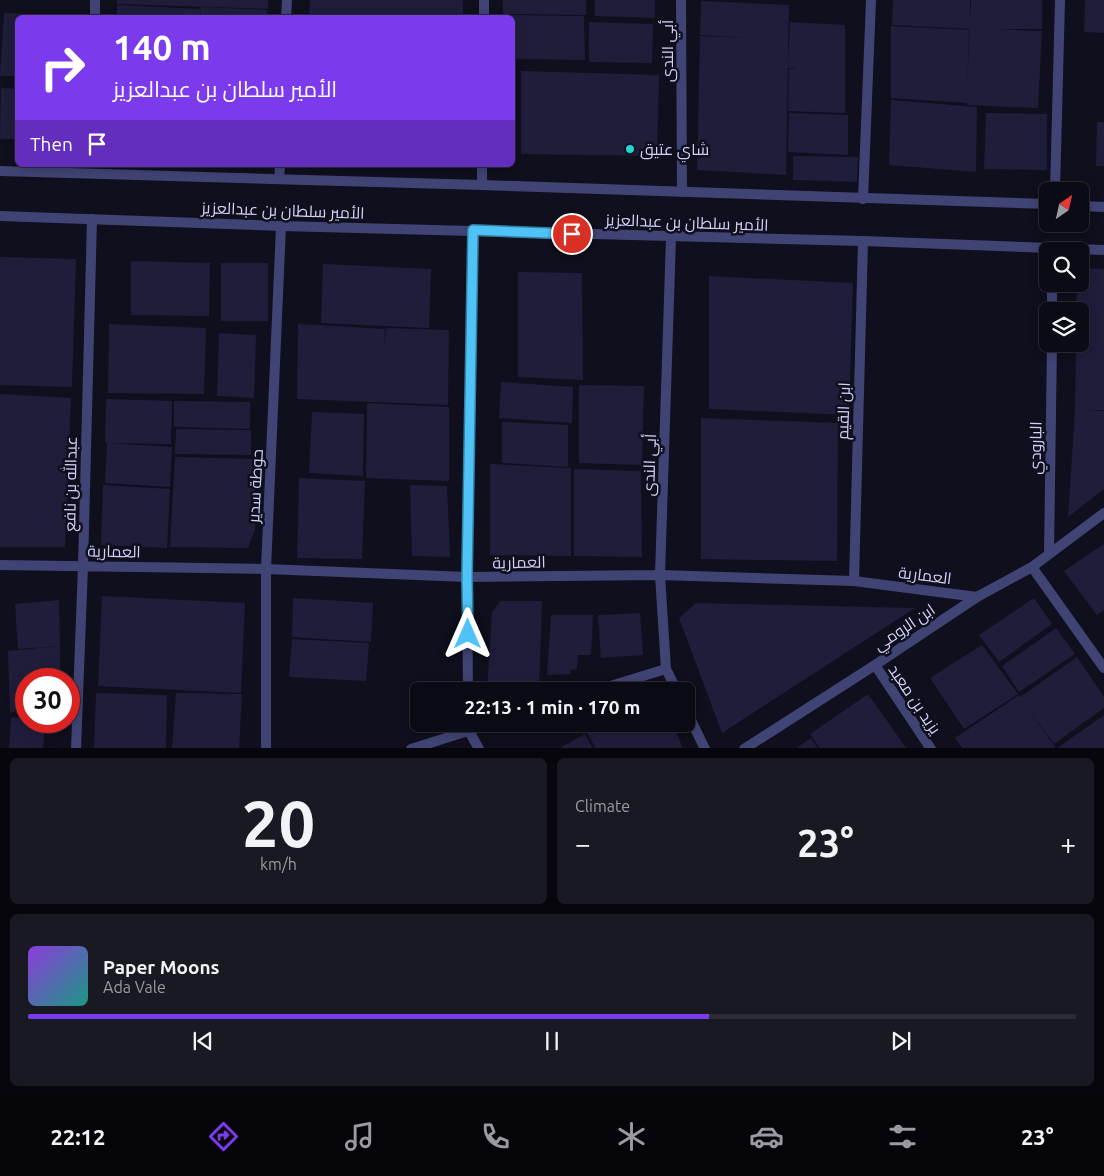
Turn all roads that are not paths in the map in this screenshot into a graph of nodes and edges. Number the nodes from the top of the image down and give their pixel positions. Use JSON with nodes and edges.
{"nodes":[{"id":1,"x":96,"y":0,"type":"edge"},
{"id":2,"x":287,"y":0,"type":"edge"},
{"id":3,"x":484,"y":0,"type":"edge"},
{"id":4,"x":681,"y":0,"type":"edge"},
{"id":5,"x":871,"y":0,"type":"edge"},
{"id":6,"x":1060,"y":0,"type":"edge"},
{"id":7,"x":95,"y":15,"type":"edge"},
{"id":8,"x":286,"y":15,"type":"edge"},
{"id":9,"x":484,"y":15,"type":"edge"},
{"id":10,"x":280,"y":167,"type":"edge"},
{"id":11,"x":482,"y":167,"type":"edge"},
{"id":12,"x":91,"y":170,"type":"edge"},
{"id":13,"x":0,"y":171,"type":"edge"},
{"id":14,"x":279,"y":179,"type":"junction"},
{"id":15,"x":1055,"y":182,"type":"edge"},
{"id":16,"x":482,"y":185,"type":"junction"},
{"id":17,"x":682,"y":192,"type":"junction"},
{"id":18,"x":863,"y":199,"type":"junction"},
{"id":19,"x":1039,"y":204,"type":"edge"},
{"id":20,"x":1089,"y":206,"type":"edge"},
{"id":21,"x":1104,"y":207,"type":"edge"},
{"id":22,"x":0,"y":216,"type":"edge"},
{"id":23,"x":92,"y":219,"type":"junction"},
{"id":24,"x":281,"y":226,"type":"junction"},
{"id":25,"x":473,"y":230,"type":"junction"},
{"id":26,"x":671,"y":237,"type":"junction"},
{"id":27,"x":863,"y":242,"type":"junction"},
{"id":28,"x":1039,"y":249,"type":"edge"},
{"id":29,"x":1089,"y":250,"type":"edge"},
{"id":30,"x":1104,"y":250,"type":"edge"},
{"id":31,"x":1052,"y":352,"type":"edge"},
{"id":32,"x":1104,"y":513,"type":"edge"},
{"id":33,"x":1049,"y":553,"type":"junction"},
{"id":34,"x":0,"y":564,"type":"edge"},
{"id":35,"x":83,"y":566,"type":"junction"},
{"id":36,"x":1032,"y":567,"type":"junction"},
{"id":37,"x":266,"y":569,"type":"junction"},
{"id":38,"x":660,"y":575,"type":"junction"},
{"id":39,"x":467,"y":577,"type":"junction"},
{"id":40,"x":854,"y":581,"type":"junction"},
{"id":41,"x":977,"y":597,"type":"junction"},
{"id":42,"x":875,"y":665,"type":"junction"},
{"id":43,"x":1104,"y":668,"type":"edge"},
{"id":44,"x":666,"y":669,"type":"junction"},
{"id":45,"x":468,"y":682,"type":"edge"},
{"id":46,"x":623,"y":682,"type":"edge"},
{"id":47,"x":672,"y":682,"type":"edge"},
{"id":48,"x":695,"y":728,"type":"edge"},
{"id":49,"x":455,"y":732,"type":"edge"},
{"id":50,"x":471,"y":732,"type":"edge"},
{"id":51,"x":76,"y":748,"type":"edge"},
{"id":52,"x":266,"y":748,"type":"edge"},
{"id":53,"x":411,"y":748,"type":"edge"},
{"id":54,"x":479,"y":748,"type":"edge"},
{"id":55,"x":705,"y":748,"type":"edge"},
{"id":56,"x":744,"y":748,"type":"edge"},
{"id":57,"x":931,"y":748,"type":"edge"}],
"edges":[{"from":1,"to":7,"type":"street"},
{"from":2,"to":8,"type":"street"},
{"from":3,"to":9,"type":"street"},
{"from":4,"to":17,"type":"street","name":"أبي الندى"},
{"from":5,"to":18,"type":"street"},
{"from":6,"to":15,"type":"street"},
{"from":10,"to":14,"type":"street"},
{"from":11,"to":16,"type":"street"},
{"from":12,"to":13,"type":"street","name":"الأمير سلطان بن عبدالعزيز"},
{"from":12,"to":14,"type":"street","name":"الأمير سلطان بن عبدالعزيز"},
{"from":14,"to":16,"type":"street","name":"الأمير سلطان بن عبدالعزيز"},
{"from":16,"to":17,"type":"street","name":"الأمير سلطان بن عبدالعزيز"},
{"from":17,"to":18,"type":"street","name":"الأمير سلطان بن عبدالعزيز"},
{"from":18,"to":19,"type":"street","name":"الأمير سلطان بن عبدالعزيز"},
{"from":20,"to":21,"type":"street"},
{"from":22,"to":23,"type":"street","name":"الأمير سلطان بن عبدالعزيز"},
{"from":23,"to":24,"type":"street","name":"الأمير سلطان بن عبدالعزيز"},
{"from":23,"to":35,"type":"street","name":"عبدالله بن نافع"},
{"from":24,"to":25,"type":"street","name":"الأمير سلطان بن عبدالعزيز"},
{"from":24,"to":37,"type":"street","name":"حوطة سدير"},
{"from":25,"to":26,"type":"street","name":"الأمير سلطان بن عبدالعزيز"},
{"from":25,"to":39,"type":"street"},
{"from":26,"to":27,"type":"street","name":"الأمير سلطان بن عبدالعزيز"},
{"from":26,"to":38,"type":"street","name":"أبي الندى"},
{"from":27,"to":28,"type":"street","name":"الأمير سلطان بن عبدالعزيز"},
{"from":27,"to":40,"type":"street","name":"ابن القيم"},
{"from":29,"to":30,"type":"street","name":"الأمير سلطان بن عبدالعزيز"},
{"from":31,"to":33,"type":"street","name":"البارودي"},
{"from":32,"to":33,"type":"street","name":"ابن الرومي"},
{"from":33,"to":36,"type":"street","name":"ابن الرومي"},
{"from":34,"to":35,"type":"street","name":"العمارية"},
{"from":35,"to":37,"type":"street","name":"العمارية"},
{"from":35,"to":51,"type":"street","name":"عبدالله بن نافع"},
{"from":36,"to":41,"type":"street","name":"ابن الرومي"},
{"from":36,"to":43,"type":"street"},
{"from":37,"to":39,"type":"street","name":"العمارية"},
{"from":37,"to":52,"type":"street","name":"حوطة سدير"},
{"from":38,"to":39,"type":"street","name":"العمارية"},
{"from":38,"to":40,"type":"street","name":"العمارية"},
{"from":38,"to":44,"type":"street","name":"أبي الندى"},
{"from":39,"to":45,"type":"street"},
{"from":40,"to":41,"type":"street","name":"العمارية"},
{"from":41,"to":42,"type":"street","name":"ابن الرومي"},
{"from":42,"to":56,"type":"street","name":"ابن الرومي"},
{"from":42,"to":57,"type":"street","name":"يزيد بن معبد"},
{"from":44,"to":46,"type":"street"},
{"from":44,"to":47,"type":"street","name":"أبي الندى"},
{"from":48,"to":55,"type":"street"},
{"from":49,"to":53,"type":"street"},
{"from":50,"to":54,"type":"street"}]}
